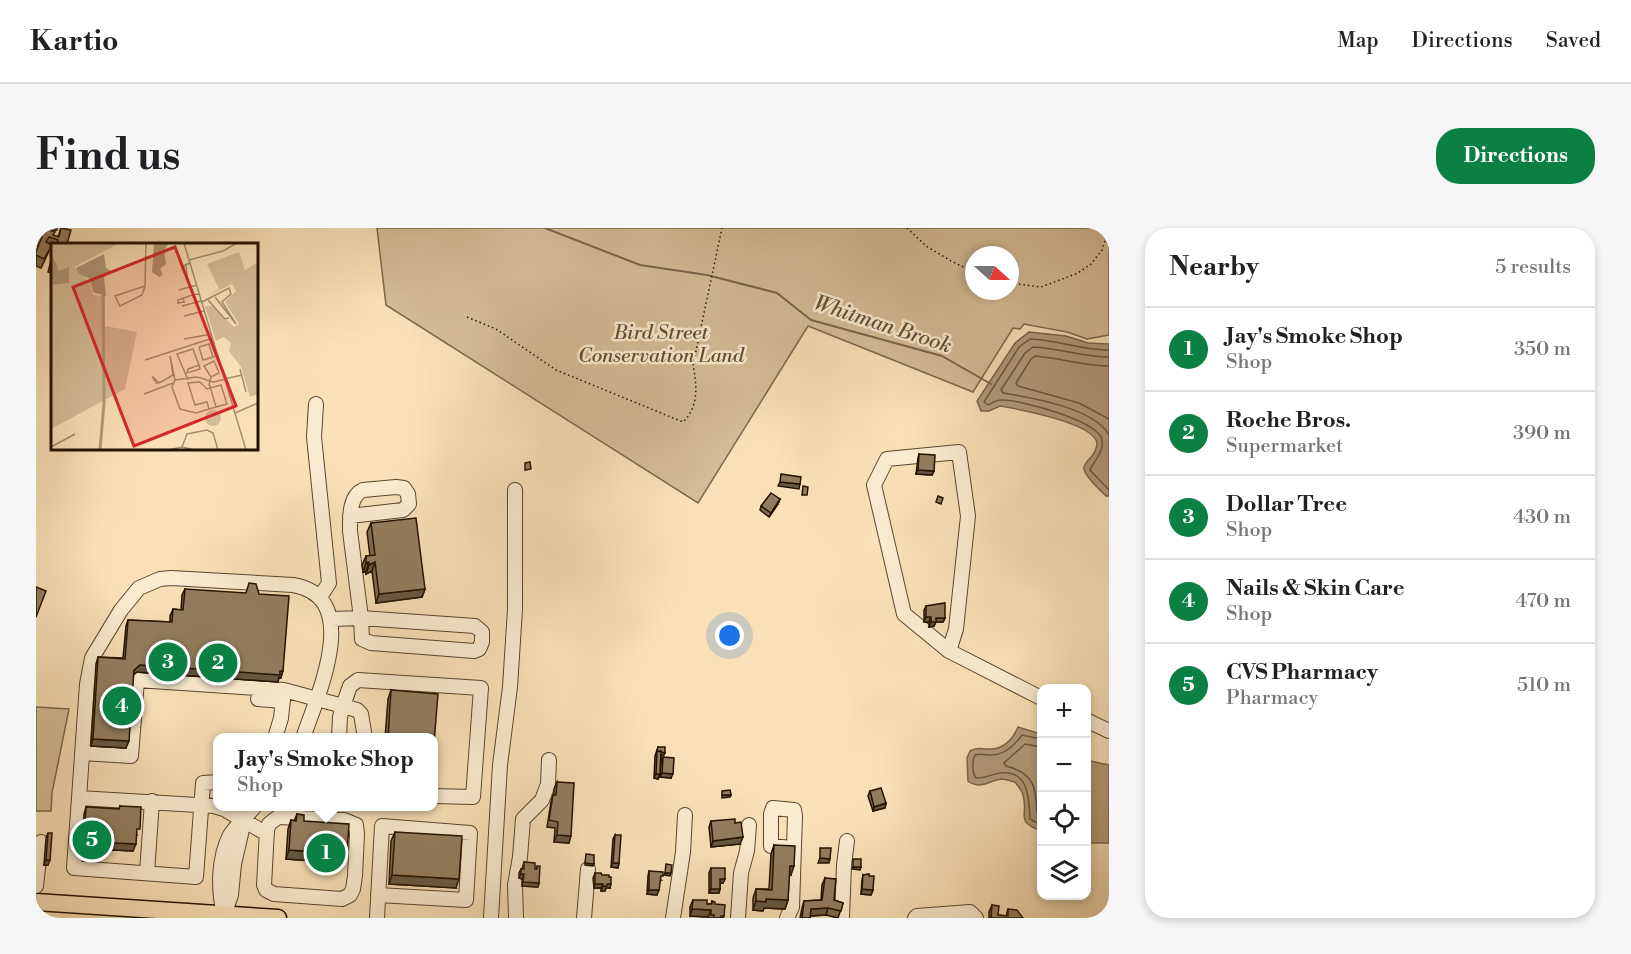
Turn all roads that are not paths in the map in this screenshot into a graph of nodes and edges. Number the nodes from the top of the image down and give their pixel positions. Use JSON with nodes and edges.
{"nodes":[{"id":1,"x":316,"y":404,"type":"dead end"},
{"id":2,"x":515,"y":490,"type":"dead end"},
{"id":3,"x":350,"y":516,"type":"dead end"},
{"id":4,"x":317,"y":595,"type":"junction"},
{"id":5,"x":361,"y":618,"type":"junction"},
{"id":6,"x":331,"y":619,"type":"junction"},
{"id":7,"x":949,"y":651,"type":"junction"},
{"id":8,"x":283,"y":696,"type":"junction"},
{"id":9,"x":1037,"y":696,"type":"edge"},
{"id":10,"x":316,"y":698,"type":"junction"},
{"id":11,"x":258,"y":699,"type":"dead end"},
{"id":12,"x":343,"y":706,"type":"junction"},
{"id":13,"x":1091,"y":722,"type":"edge"},
{"id":14,"x":1109,"y":731,"type":"edge"},
{"id":15,"x":276,"y":733,"type":"edge"},
{"id":16,"x":305,"y":733,"type":"edge"},
{"id":17,"x":340,"y":733,"type":"edge"},
{"id":18,"x":364,"y":733,"type":"edge"},
{"id":19,"x":82,"y":753,"type":"junction"},
{"id":20,"x":549,"y":760,"type":"dead end"},
{"id":21,"x":213,"y":782,"type":"edge"},
{"id":22,"x":438,"y":796,"type":"edge"},
{"id":23,"x":79,"y":798,"type":"junction"},
{"id":24,"x":152,"y":801,"type":"junction"},
{"id":25,"x":201,"y":805,"type":"junction"},
{"id":26,"x":213,"y":807,"type":"edge"},
{"id":27,"x":227,"y":811,"type":"edge"},
{"id":28,"x":252,"y":811,"type":"edge"},
{"id":29,"x":685,"y":815,"type":"dead end"},
{"id":30,"x":244,"y":820,"type":"junction"},
{"id":31,"x":749,"y":825,"type":"dead end"},
{"id":32,"x":269,"y":827,"type":"junction"},
{"id":33,"x":847,"y":841,"type":"dead end"},
{"id":34,"x":41,"y":842,"type":"dead end"},
{"id":35,"x":794,"y":849,"type":"edge"},
{"id":36,"x":588,"y":869,"type":"dead end"},
{"id":37,"x":147,"y":873,"type":"junction"},
{"id":38,"x":36,"y":886,"type":"edge"},
{"id":39,"x":378,"y":895,"type":"junction"},
{"id":40,"x":36,"y":902,"type":"edge"},
{"id":41,"x":224,"y":916,"type":"edge"},
{"id":42,"x":278,"y":918,"type":"edge"},
{"id":43,"x":377,"y":918,"type":"edge"},
{"id":44,"x":491,"y":918,"type":"edge"},
{"id":45,"x":516,"y":918,"type":"edge"},
{"id":46,"x":584,"y":918,"type":"edge"},
{"id":47,"x":673,"y":918,"type":"edge"},
{"id":48,"x":738,"y":918,"type":"edge"},
{"id":49,"x":787,"y":918,"type":"edge"},
{"id":50,"x":842,"y":918,"type":"edge"},
{"id":51,"x":915,"y":918,"type":"edge"},
{"id":52,"x":976,"y":918,"type":"edge"}],
"edges":[{"from":1,"to":4,"type":"street"},
{"from":2,"to":44,"type":"street"},
{"from":3,"to":5,"type":"street"},
{"from":4,"to":6,"type":"street"},
{"from":4,"to":19,"type":"street"},
{"from":5,"to":5,"type":"street"},
{"from":5,"to":6,"type":"street"},
{"from":6,"to":10,"type":"street"},
{"from":7,"to":7,"type":"street"},
{"from":7,"to":9,"type":"street"},
{"from":8,"to":10,"type":"street"},
{"from":8,"to":11,"type":"street"},
{"from":8,"to":15,"type":"street"},
{"from":8,"to":19,"type":"street"},
{"from":10,"to":12,"type":"street"},
{"from":10,"to":16,"type":"street"},
{"from":12,"to":17,"type":"street"},
{"from":12,"to":18,"type":"street"},
{"from":12,"to":22,"type":"street"},
{"from":13,"to":14,"type":"street"},
{"from":19,"to":23,"type":"street"},
{"from":20,"to":45,"type":"street"},
{"from":21,"to":25,"type":"street"},
{"from":23,"to":24,"type":"street"},
{"from":23,"to":37,"type":"street"},
{"from":24,"to":25,"type":"street"},
{"from":24,"to":37,"type":"street"},
{"from":25,"to":26,"type":"street"},
{"from":25,"to":37,"type":"street"},
{"from":27,"to":30,"type":"street"},
{"from":28,"to":30,"type":"street"},
{"from":29,"to":47,"type":"street"},
{"from":30,"to":32,"type":"street"},
{"from":30,"to":41,"type":"street"},
{"from":31,"to":48,"type":"street"},
{"from":32,"to":32,"type":"street"},
{"from":33,"to":50,"type":"street"},
{"from":34,"to":38,"type":"street"},
{"from":35,"to":49,"type":"street"},
{"from":36,"to":46,"type":"street"},
{"from":39,"to":39,"type":"street"},
{"from":39,"to":43,"type":"street"},
{"from":40,"to":41,"type":"main road"},
{"from":41,"to":42,"type":"main road"},
{"from":51,"to":52,"type":"street"}]}
